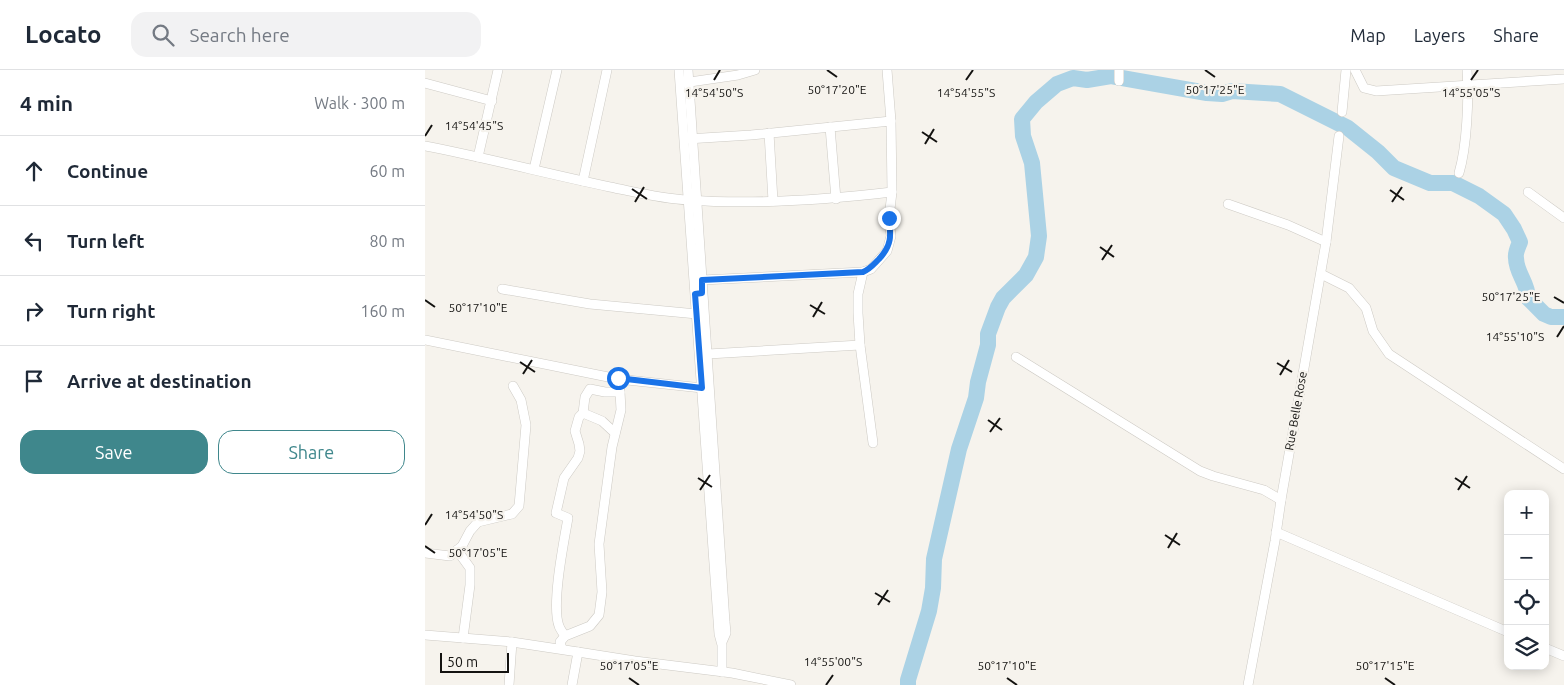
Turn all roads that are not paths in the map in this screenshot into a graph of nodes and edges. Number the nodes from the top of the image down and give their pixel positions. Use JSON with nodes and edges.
{"nodes":[{"id":1,"x":499,"y":70,"type":"edge"},
{"id":2,"x":557,"y":70,"type":"edge"},
{"id":3,"x":607,"y":70,"type":"edge"},
{"id":4,"x":679,"y":70,"type":"edge"},
{"id":5,"x":688,"y":70,"type":"edge"},
{"id":6,"x":755,"y":70,"type":"edge"},
{"id":7,"x":887,"y":70,"type":"edge"},
{"id":8,"x":1346,"y":70,"type":"edge"},
{"id":9,"x":1355,"y":70,"type":"edge"},
{"id":10,"x":1467,"y":70,"type":"edge"},
{"id":11,"x":1564,"y":79,"type":"edge"},
{"id":12,"x":425,"y":83,"type":"edge"},
{"id":13,"x":685,"y":83,"type":"junction"},
{"id":14,"x":1468,"y":85,"type":"junction"},
{"id":15,"x":491,"y":101,"type":"junction"},
{"id":16,"x":1342,"y":112,"type":"dead end"},
{"id":17,"x":891,"y":121,"type":"junction"},
{"id":18,"x":830,"y":127,"type":"junction"},
{"id":19,"x":769,"y":133,"type":"junction"},
{"id":20,"x":1339,"y":136,"type":"dead end"},
{"id":21,"x":688,"y":139,"type":"junction"},
{"id":22,"x":425,"y":146,"type":"edge"},
{"id":23,"x":478,"y":157,"type":"junction"},
{"id":24,"x":534,"y":169,"type":"junction"},
{"id":25,"x":1459,"y":173,"type":"dead end"},
{"id":26,"x":583,"y":181,"type":"junction"},
{"id":27,"x":892,"y":192,"type":"junction"},
{"id":28,"x":1528,"y":192,"type":"dead end"},
{"id":29,"x":836,"y":199,"type":"junction"},
{"id":30,"x":692,"y":200,"type":"junction"},
{"id":31,"x":773,"y":201,"type":"junction"},
{"id":32,"x":1228,"y":204,"type":"dead end"},
{"id":33,"x":1564,"y":218,"type":"edge"},
{"id":34,"x":1326,"y":242,"type":"junction"},
{"id":35,"x":863,"y":272,"type":"junction"},
{"id":36,"x":1321,"y":274,"type":"junction"},
{"id":37,"x":702,"y":280,"type":"junction"},
{"id":38,"x":502,"y":289,"type":"dead end"},
{"id":39,"x":699,"y":293,"type":"junction"},
{"id":40,"x":697,"y":314,"type":"junction"},
{"id":41,"x":425,"y":340,"type":"edge"},
{"id":42,"x":860,"y":345,"type":"junction"},
{"id":43,"x":708,"y":354,"type":"junction"},
{"id":44,"x":1016,"y":357,"type":"dead end"},
{"id":45,"x":618,"y":378,"type":"junction"},
{"id":46,"x":513,"y":386,"type":"dead end"},
{"id":47,"x":702,"y":388,"type":"junction"},
{"id":48,"x":620,"y":392,"type":"junction"},
{"id":49,"x":583,"y":413,"type":"junction"},
{"id":50,"x":615,"y":434,"type":"junction"},
{"id":51,"x":873,"y":443,"type":"dead end"},
{"id":52,"x":1564,"y":469,"type":"edge"},
{"id":53,"x":1281,"y":500,"type":"junction"},
{"id":54,"x":1276,"y":532,"type":"junction"},
{"id":55,"x":457,"y":550,"type":"junction"},
{"id":56,"x":425,"y":553,"type":"edge"},
{"id":57,"x":719,"y":576,"type":"junction"},
{"id":58,"x":1504,"y":630,"type":"edge"},
{"id":59,"x":425,"y":635,"type":"edge"},
{"id":60,"x":565,"y":636,"type":"junction"},
{"id":61,"x":463,"y":638,"type":"junction"},
{"id":62,"x":512,"y":642,"type":"junction"},
{"id":63,"x":561,"y":650,"type":"junction"},
{"id":64,"x":1549,"y":650,"type":"edge"},
{"id":65,"x":578,"y":652,"type":"junction"},
{"id":66,"x":1564,"y":656,"type":"edge"},
{"id":67,"x":722,"y":672,"type":"junction"},
{"id":68,"x":509,"y":685,"type":"edge"},
{"id":69,"x":572,"y":685,"type":"edge"},
{"id":70,"x":791,"y":685,"type":"edge"},
{"id":71,"x":1248,"y":685,"type":"edge"}],
"edges":[{"from":1,"to":15,"type":"street"},
{"from":2,"to":24,"type":"street"},
{"from":3,"to":26,"type":"street"},
{"from":4,"to":13,"type":"street"},
{"from":5,"to":13,"type":"street"},
{"from":6,"to":13,"type":"street"},
{"from":7,"to":17,"type":"street"},
{"from":8,"to":16,"type":"street"},
{"from":9,"to":14,"type":"street"},
{"from":10,"to":14,"type":"street"},
{"from":11,"to":14,"type":"street"},
{"from":12,"to":15,"type":"street"},
{"from":13,"to":21,"type":"street"},
{"from":14,"to":25,"type":"street"},
{"from":15,"to":23,"type":"street"},
{"from":17,"to":18,"type":"street"},
{"from":17,"to":27,"type":"street"},
{"from":18,"to":19,"type":"street"},
{"from":18,"to":29,"type":"street"},
{"from":19,"to":21,"type":"street"},
{"from":19,"to":31,"type":"street"},
{"from":20,"to":34,"type":"street","name":"Rue Belle Rose"},
{"from":21,"to":30,"type":"street"},
{"from":22,"to":23,"type":"street"},
{"from":23,"to":24,"type":"street"},
{"from":24,"to":26,"type":"street"},
{"from":26,"to":30,"type":"street"},
{"from":27,"to":29,"type":"street"},
{"from":27,"to":35,"type":"street"},
{"from":28,"to":33,"type":"street"},
{"from":29,"to":31,"type":"street"},
{"from":30,"to":31,"type":"street"},
{"from":30,"to":37,"type":"street"},
{"from":30,"to":39,"type":"street"},
{"from":32,"to":34,"type":"street"},
{"from":34,"to":36,"type":"street","name":"Rue Belle Rose"},
{"from":35,"to":37,"type":"street"},
{"from":35,"to":42,"type":"street"},
{"from":36,"to":52,"type":"street"},
{"from":36,"to":53,"type":"street","name":"Rue Belle Rose"},
{"from":37,"to":39,"type":"street"},
{"from":38,"to":40,"type":"street"},
{"from":39,"to":40,"type":"street"},
{"from":39,"to":43,"type":"street"},
{"from":40,"to":47,"type":"street"},
{"from":41,"to":45,"type":"street"},
{"from":42,"to":43,"type":"street"},
{"from":42,"to":51,"type":"street"},
{"from":43,"to":57,"type":"street"},
{"from":44,"to":53,"type":"street"},
{"from":45,"to":47,"type":"street"},
{"from":45,"to":48,"type":"street"},
{"from":46,"to":55,"type":"street"},
{"from":47,"to":57,"type":"street"},
{"from":48,"to":49,"type":"street"},
{"from":48,"to":50,"type":"street"},
{"from":49,"to":50,"type":"street"},
{"from":49,"to":60,"type":"street"},
{"from":50,"to":60,"type":"street"},
{"from":53,"to":54,"type":"street","name":"Rue Belle Rose"},
{"from":54,"to":58,"type":"street"},
{"from":54,"to":71,"type":"street","name":"Rue Belle Rose"},
{"from":55,"to":56,"type":"street"},
{"from":55,"to":61,"type":"street"},
{"from":57,"to":67,"type":"street"},
{"from":59,"to":61,"type":"street"},
{"from":60,"to":63,"type":"street"},
{"from":61,"to":62,"type":"street"},
{"from":62,"to":63,"type":"street"},
{"from":62,"to":68,"type":"street"},
{"from":63,"to":65,"type":"street"},
{"from":64,"to":66,"type":"street"},
{"from":65,"to":67,"type":"street"},
{"from":65,"to":69,"type":"street"},
{"from":67,"to":70,"type":"street"}]}
